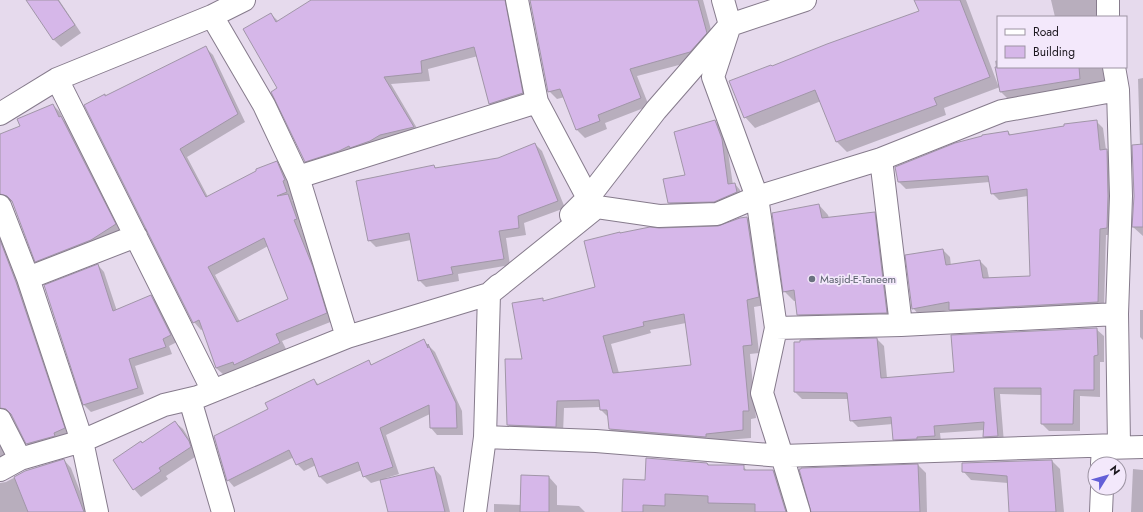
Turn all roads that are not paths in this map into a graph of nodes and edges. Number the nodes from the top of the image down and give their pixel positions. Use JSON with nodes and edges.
{"nodes":[{"id":1,"x":244,"y":0,"type":"edge"},
{"id":2,"x":517,"y":0,"type":"edge"},
{"id":3,"x":723,"y":0,"type":"edge"},
{"id":4,"x":805,"y":0,"type":"edge"},
{"id":5,"x":1108,"y":0,"type":"edge"},
{"id":6,"x":212,"y":16,"type":"junction"},
{"id":7,"x":1108,"y":16,"type":"edge"},
{"id":8,"x":730,"y":25,"type":"junction"},
{"id":9,"x":1114,"y":68,"type":"edge"},
{"id":10,"x":57,"y":79,"type":"junction"},
{"id":11,"x":1118,"y":90,"type":"junction"},
{"id":12,"x":537,"y":102,"type":"junction"},
{"id":13,"x":0,"y":114,"type":"edge"},
{"id":14,"x":881,"y":159,"type":"junction"},
{"id":15,"x":298,"y":177,"type":"junction"},
{"id":16,"x":757,"y":197,"type":"junction"},
{"id":17,"x":588,"y":198,"type":"junction"},
{"id":18,"x":0,"y":206,"type":"edge"},
{"id":19,"x":136,"y":236,"type":"junction"},
{"id":20,"x":28,"y":278,"type":"junction"},
{"id":21,"x":488,"y":294,"type":"junction"},
{"id":22,"x":1117,"y":314,"type":"junction"},
{"id":23,"x":901,"y":325,"type":"junction"},
{"id":24,"x":776,"y":328,"type":"junction"},
{"id":25,"x":347,"y":337,"type":"junction"},
{"id":26,"x":205,"y":394,"type":"junction"},
{"id":27,"x":0,"y":420,"type":"edge"},
{"id":28,"x":485,"y":437,"type":"junction"},
{"id":29,"x":82,"y":441,"type":"junction"},
{"id":30,"x":1143,"y":447,"type":"edge"},
{"id":31,"x":1108,"y":452,"type":"edge"},
{"id":32,"x":782,"y":456,"type":"junction"},
{"id":33,"x":20,"y":459,"type":"junction"},
{"id":34,"x":0,"y":470,"type":"edge"},
{"id":35,"x":1102,"y":496,"type":"edge"},
{"id":36,"x":97,"y":512,"type":"edge"},
{"id":37,"x":224,"y":512,"type":"edge"},
{"id":38,"x":475,"y":512,"type":"edge"},
{"id":39,"x":799,"y":512,"type":"edge"},
{"id":40,"x":1102,"y":512,"type":"edge"}],
"edges":[{"from":1,"to":6,"type":"street"},
{"from":2,"to":12,"type":"street"},
{"from":3,"to":8,"type":"street"},
{"from":4,"to":8,"type":"street"},
{"from":5,"to":7,"type":"street"},
{"from":6,"to":10,"type":"street"},
{"from":6,"to":15,"type":"street"},
{"from":8,"to":16,"type":"street"},
{"from":8,"to":17,"type":"street"},
{"from":9,"to":11,"type":"street"},
{"from":10,"to":13,"type":"street"},
{"from":10,"to":19,"type":"street"},
{"from":11,"to":14,"type":"street"},
{"from":11,"to":22,"type":"street"},
{"from":12,"to":15,"type":"street"},
{"from":12,"to":17,"type":"street"},
{"from":14,"to":16,"type":"street"},
{"from":14,"to":23,"type":"street"},
{"from":15,"to":25,"type":"street"},
{"from":16,"to":21,"type":"street"},
{"from":16,"to":24,"type":"street"},
{"from":17,"to":21,"type":"street"},
{"from":18,"to":20,"type":"street"},
{"from":19,"to":20,"type":"street"},
{"from":19,"to":26,"type":"street"},
{"from":20,"to":29,"type":"street"},
{"from":21,"to":25,"type":"street"},
{"from":21,"to":28,"type":"street"},
{"from":22,"to":23,"type":"street"},
{"from":22,"to":31,"type":"street"},
{"from":23,"to":24,"type":"street"},
{"from":24,"to":32,"type":"street"},
{"from":25,"to":26,"type":"street"},
{"from":26,"to":29,"type":"street"},
{"from":26,"to":37,"type":"street"},
{"from":27,"to":33,"type":"street"},
{"from":28,"to":32,"type":"street"},
{"from":28,"to":38,"type":"street"},
{"from":29,"to":33,"type":"street"},
{"from":29,"to":36,"type":"street"},
{"from":30,"to":31,"type":"street"},
{"from":31,"to":32,"type":"street"},
{"from":32,"to":39,"type":"street"},
{"from":33,"to":34,"type":"street"},
{"from":35,"to":40,"type":"street"}]}
